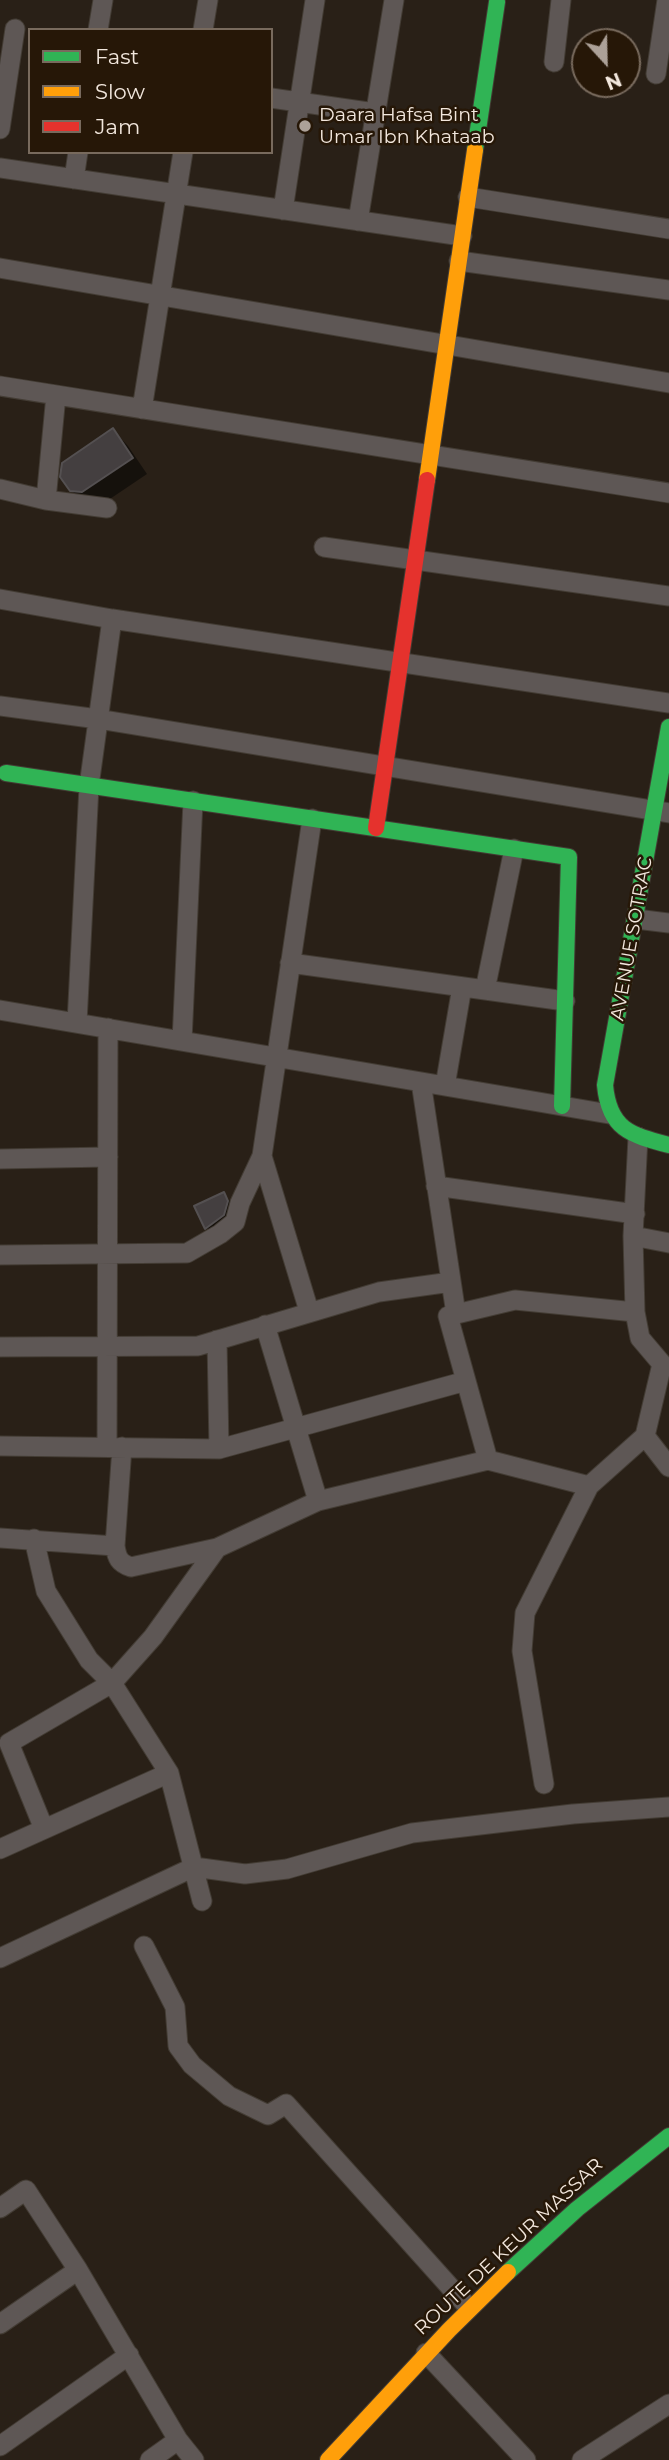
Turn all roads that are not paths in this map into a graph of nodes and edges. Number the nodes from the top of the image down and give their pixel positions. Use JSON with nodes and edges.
{"nodes":[{"id":1,"x":103,"y":0,"type":"edge"},
{"id":2,"x":208,"y":0,"type":"edge"},
{"id":3,"x":315,"y":0,"type":"edge"},
{"id":4,"x":394,"y":0,"type":"edge"},
{"id":5,"x":561,"y":0,"type":"edge"},
{"id":6,"x":667,"y":0,"type":"edge"},
{"id":7,"x":495,"y":1,"type":"edge"},
{"id":8,"x":98,"y":28,"type":"edge"},
{"id":9,"x":203,"y":28,"type":"edge"},
{"id":10,"x":15,"y":29,"type":"edge"},
{"id":11,"x":554,"y":62,"type":"dead end"},
{"id":12,"x":656,"y":74,"type":"dead end"},
{"id":13,"x":273,"y":98,"type":"edge"},
{"id":14,"x":300,"y":102,"type":"junction"},
{"id":15,"x":375,"y":113,"type":"junction"},
{"id":16,"x":0,"y":129,"type":"edge"},
{"id":17,"x":78,"y":154,"type":"edge"},
{"id":18,"x":183,"y":154,"type":"edge"},
{"id":19,"x":0,"y":168,"type":"edge"},
{"id":20,"x":74,"y":179,"type":"junction"},
{"id":21,"x":177,"y":194,"type":"junction"},
{"id":22,"x":468,"y":197,"type":"junction"},
{"id":23,"x":283,"y":210,"type":"junction"},
{"id":24,"x":358,"y":221,"type":"junction"},
{"id":25,"x":669,"y":229,"type":"edge"},
{"id":26,"x":462,"y":236,"type":"junction"},
{"id":27,"x":459,"y":261,"type":"junction"},
{"id":28,"x":0,"y":268,"type":"edge"},
{"id":29,"x":669,"y":290,"type":"edge"},
{"id":30,"x":160,"y":295,"type":"junction"},
{"id":31,"x":447,"y":345,"type":"junction"},
{"id":32,"x":669,"y":383,"type":"edge"},
{"id":33,"x":0,"y":386,"type":"edge"},
{"id":34,"x":56,"y":395,"type":"junction"},
{"id":35,"x":142,"y":409,"type":"junction"},
{"id":36,"x":430,"y":455,"type":"junction"},
{"id":37,"x":0,"y":489,"type":"edge"},
{"id":38,"x":669,"y":494,"type":"edge"},
{"id":39,"x":46,"y":500,"type":"junction"},
{"id":40,"x":107,"y":508,"type":"dead end"},
{"id":41,"x":324,"y":547,"type":"dead end"},
{"id":42,"x":415,"y":558,"type":"junction"},
{"id":43,"x":669,"y":596,"type":"edge"},
{"id":44,"x":0,"y":599,"type":"edge"},
{"id":45,"x":112,"y":619,"type":"junction"},
{"id":46,"x":400,"y":662,"type":"junction"},
{"id":47,"x":669,"y":703,"type":"edge"},
{"id":48,"x":0,"y":706,"type":"edge"},
{"id":49,"x":98,"y":719,"type":"junction"},
{"id":50,"x":669,"y":727,"type":"edge"},
{"id":51,"x":385,"y":767,"type":"junction"},
{"id":52,"x":6,"y":774,"type":"dead end"},
{"id":53,"x":89,"y":786,"type":"junction"},
{"id":54,"x":193,"y":801,"type":"junction"},
{"id":55,"x":662,"y":811,"type":"edge"},
{"id":56,"x":312,"y":819,"type":"junction"},
{"id":57,"x":376,"y":828,"type":"junction"},
{"id":58,"x":514,"y":849,"type":"junction"},
{"id":59,"x":636,"y":919,"type":"junction"},
{"id":60,"x":669,"y":923,"type":"edge"},
{"id":61,"x":290,"y":963,"type":"junction"},
{"id":62,"x":462,"y":987,"type":"junction"},
{"id":63,"x":485,"y":990,"type":"junction"},
{"id":64,"x":565,"y":1001,"type":"junction"},
{"id":65,"x":0,"y":1010,"type":"edge"},
{"id":66,"x":77,"y":1023,"type":"junction"},
{"id":67,"x":108,"y":1028,"type":"junction"},
{"id":68,"x":182,"y":1041,"type":"junction"},
{"id":69,"x":276,"y":1057,"type":"junction"},
{"id":70,"x":421,"y":1082,"type":"junction"},
{"id":71,"x":444,"y":1086,"type":"junction"},
{"id":72,"x":562,"y":1106,"type":"junction"},
{"id":73,"x":609,"y":1114,"type":"junction"},
{"id":74,"x":638,"y":1138,"type":"junction"},
{"id":75,"x":669,"y":1145,"type":"edge"},
{"id":76,"x":262,"y":1156,"type":"junction"},
{"id":77,"x":108,"y":1157,"type":"junction"},
{"id":78,"x":0,"y":1159,"type":"edge"},
{"id":79,"x":436,"y":1186,"type":"junction"},
{"id":80,"x":635,"y":1214,"type":"junction"},
{"id":81,"x":633,"y":1236,"type":"junction"},
{"id":82,"x":669,"y":1243,"type":"edge"},
{"id":83,"x":0,"y":1255,"type":"edge"},
{"id":84,"x":107,"y":1255,"type":"junction"},
{"id":85,"x":451,"y":1282,"type":"junction"},
{"id":86,"x":309,"y":1311,"type":"junction"},
{"id":87,"x":635,"y":1312,"type":"junction"},
{"id":88,"x":456,"y":1314,"type":"junction"},
{"id":89,"x":265,"y":1325,"type":"junction"},
{"id":90,"x":217,"y":1340,"type":"junction"},
{"id":91,"x":0,"y":1347,"type":"edge"},
{"id":92,"x":107,"y":1347,"type":"junction"},
{"id":93,"x":666,"y":1363,"type":"edge"},
{"id":94,"x":466,"y":1381,"type":"junction"},
{"id":95,"x":295,"y":1429,"type":"junction"},
{"id":96,"x":645,"y":1436,"type":"junction"},
{"id":97,"x":0,"y":1446,"type":"edge"},
{"id":98,"x":114,"y":1447,"type":"junction"},
{"id":99,"x":219,"y":1449,"type":"junction"},
{"id":100,"x":488,"y":1460,"type":"junction"},
{"id":101,"x":669,"y":1467,"type":"edge"},
{"id":102,"x":589,"y":1486,"type":"junction"},
{"id":103,"x":318,"y":1501,"type":"junction"},
{"id":104,"x":0,"y":1538,"type":"edge"},
{"id":105,"x":34,"y":1539,"type":"junction"},
{"id":106,"x":115,"y":1546,"type":"junction"},
{"id":107,"x":217,"y":1548,"type":"junction"},
{"id":108,"x":112,"y":1683,"type":"junction"},
{"id":109,"x":169,"y":1773,"type":"junction"},
{"id":110,"x":544,"y":1783,"type":"dead end"},
{"id":111,"x":669,"y":1807,"type":"edge"},
{"id":112,"x":44,"y":1829,"type":"junction"},
{"id":113,"x":0,"y":1849,"type":"edge"},
{"id":114,"x":194,"y":1867,"type":"junction"},
{"id":115,"x":202,"y":1901,"type":"dead end"},
{"id":116,"x":144,"y":1947,"type":"dead end"},
{"id":117,"x":1,"y":1955,"type":"edge"},
{"id":118,"x":669,"y":2136,"type":"edge"},
{"id":119,"x":0,"y":2208,"type":"edge"},
{"id":120,"x":78,"y":2270,"type":"junction"},
{"id":121,"x":469,"y":2308,"type":"junction"},
{"id":122,"x":0,"y":2324,"type":"edge"},
{"id":123,"x":426,"y":2353,"type":"junction"},
{"id":124,"x":129,"y":2355,"type":"junction"},
{"id":125,"x":669,"y":2404,"type":"edge"},
{"id":126,"x":178,"y":2440,"type":"junction"},
{"id":127,"x":0,"y":2446,"type":"edge"},
{"id":128,"x":150,"y":2460,"type":"edge"},
{"id":129,"x":194,"y":2460,"type":"edge"},
{"id":130,"x":328,"y":2460,"type":"edge"},
{"id":131,"x":526,"y":2460,"type":"edge"},
{"id":132,"x":582,"y":2460,"type":"edge"}],
"edges":[{"from":1,"to":8,"type":"street"},
{"from":2,"to":9,"type":"street"},
{"from":3,"to":14,"type":"street"},
{"from":4,"to":15,"type":"street"},
{"from":5,"to":11,"type":"street"},
{"from":6,"to":12,"type":"street"},
{"from":7,"to":22,"type":"street"},
{"from":10,"to":16,"type":"street"},
{"from":13,"to":14,"type":"street"},
{"from":14,"to":15,"type":"street"},
{"from":14,"to":23,"type":"street"},
{"from":15,"to":24,"type":"street"},
{"from":17,"to":20,"type":"street"},
{"from":18,"to":21,"type":"street"},
{"from":19,"to":20,"type":"street"},
{"from":20,"to":21,"type":"street"},
{"from":21,"to":23,"type":"street"},
{"from":21,"to":30,"type":"street"},
{"from":22,"to":25,"type":"street"},
{"from":22,"to":26,"type":"street"},
{"from":23,"to":24,"type":"street"},
{"from":24,"to":26,"type":"street"},
{"from":26,"to":27,"type":"street"},
{"from":27,"to":29,"type":"street"},
{"from":27,"to":31,"type":"street"},
{"from":28,"to":30,"type":"street"},
{"from":30,"to":31,"type":"street"},
{"from":30,"to":35,"type":"street"},
{"from":31,"to":32,"type":"street"},
{"from":31,"to":36,"type":"street"},
{"from":33,"to":34,"type":"street"},
{"from":34,"to":35,"type":"street"},
{"from":34,"to":39,"type":"street"},
{"from":35,"to":36,"type":"street"},
{"from":36,"to":38,"type":"street"},
{"from":36,"to":42,"type":"street"},
{"from":37,"to":39,"type":"street"},
{"from":39,"to":40,"type":"street"},
{"from":41,"to":42,"type":"street"},
{"from":42,"to":43,"type":"street"},
{"from":42,"to":46,"type":"street"},
{"from":44,"to":45,"type":"street"},
{"from":45,"to":46,"type":"street"},
{"from":45,"to":49,"type":"street"},
{"from":46,"to":47,"type":"street"},
{"from":46,"to":51,"type":"street"},
{"from":48,"to":49,"type":"street"},
{"from":49,"to":51,"type":"street"},
{"from":49,"to":53,"type":"street"},
{"from":50,"to":55,"type":"street","name":"AVENUE SOTRAC"},
{"from":51,"to":55,"type":"street"},
{"from":51,"to":57,"type":"street"},
{"from":52,"to":53,"type":"street"},
{"from":53,"to":54,"type":"street"},
{"from":53,"to":66,"type":"street"},
{"from":54,"to":56,"type":"street"},
{"from":54,"to":68,"type":"street"},
{"from":55,"to":59,"type":"street","name":"AVENUE SOTRAC"},
{"from":56,"to":57,"type":"street"},
{"from":56,"to":61,"type":"street"},
{"from":57,"to":58,"type":"street"},
{"from":58,"to":63,"type":"street"},
{"from":58,"to":64,"type":"street"},
{"from":59,"to":60,"type":"street"},
{"from":59,"to":73,"type":"street","name":"AVENUE SOTRAC"},
{"from":61,"to":62,"type":"street"},
{"from":61,"to":69,"type":"street"},
{"from":62,"to":63,"type":"street"},
{"from":62,"to":71,"type":"street"},
{"from":63,"to":64,"type":"street"},
{"from":64,"to":72,"type":"street"},
{"from":65,"to":66,"type":"street"},
{"from":66,"to":67,"type":"street"},
{"from":67,"to":68,"type":"street"},
{"from":67,"to":77,"type":"street"},
{"from":68,"to":69,"type":"street"},
{"from":69,"to":70,"type":"street"},
{"from":69,"to":76,"type":"street"},
{"from":70,"to":71,"type":"street"},
{"from":70,"to":79,"type":"street"},
{"from":71,"to":72,"type":"street"},
{"from":72,"to":73,"type":"street"},
{"from":73,"to":74,"type":"street"},
{"from":74,"to":75,"type":"street"},
{"from":74,"to":80,"type":"street"},
{"from":76,"to":84,"type":"street"},
{"from":76,"to":86,"type":"street"},
{"from":77,"to":78,"type":"street"},
{"from":77,"to":84,"type":"street"},
{"from":79,"to":80,"type":"street"},
{"from":79,"to":85,"type":"street"},
{"from":80,"to":81,"type":"street"},
{"from":81,"to":82,"type":"street"},
{"from":81,"to":87,"type":"street"},
{"from":83,"to":84,"type":"street"},
{"from":84,"to":92,"type":"street"},
{"from":85,"to":86,"type":"street"},
{"from":85,"to":88,"type":"street"},
{"from":86,"to":89,"type":"street"},
{"from":87,"to":88,"type":"street"},
{"from":87,"to":93,"type":"street"},
{"from":88,"to":94,"type":"street"},
{"from":89,"to":90,"type":"street"},
{"from":89,"to":95,"type":"street"},
{"from":90,"to":92,"type":"street"},
{"from":90,"to":99,"type":"street"},
{"from":91,"to":92,"type":"street"},
{"from":92,"to":98,"type":"street"},
{"from":93,"to":96,"type":"street"},
{"from":94,"to":95,"type":"street"},
{"from":94,"to":100,"type":"street"},
{"from":95,"to":99,"type":"street"},
{"from":95,"to":103,"type":"street"},
{"from":96,"to":101,"type":"street"},
{"from":96,"to":102,"type":"street"},
{"from":97,"to":98,"type":"street"},
{"from":98,"to":99,"type":"street"},
{"from":98,"to":106,"type":"street"},
{"from":100,"to":102,"type":"street"},
{"from":100,"to":103,"type":"street"},
{"from":102,"to":110,"type":"street"},
{"from":103,"to":107,"type":"street"},
{"from":104,"to":105,"type":"street"},
{"from":105,"to":106,"type":"street"},
{"from":105,"to":108,"type":"street"},
{"from":106,"to":107,"type":"street"},
{"from":107,"to":108,"type":"street"},
{"from":108,"to":109,"type":"street"},
{"from":108,"to":112,"type":"street"},
{"from":109,"to":112,"type":"street"},
{"from":109,"to":114,"type":"street"},
{"from":111,"to":114,"type":"street"},
{"from":112,"to":113,"type":"street"},
{"from":114,"to":115,"type":"street"},
{"from":114,"to":117,"type":"street"},
{"from":116,"to":121,"type":"street"},
{"from":118,"to":121,"type":"street","name":"ROUTE DE KEUR MASSAR"},
{"from":119,"to":120,"type":"street"},
{"from":120,"to":122,"type":"street"},
{"from":120,"to":124,"type":"street"},
{"from":121,"to":123,"type":"street","name":"ROUTE DE KEUR MASSAR"},
{"from":123,"to":130,"type":"street","name":"ROUTE DE KEUR MASSAR"},
{"from":123,"to":131,"type":"street"},
{"from":124,"to":126,"type":"street"},
{"from":124,"to":127,"type":"street"},
{"from":125,"to":132,"type":"street"},
{"from":126,"to":128,"type":"street"},
{"from":126,"to":129,"type":"street"}]}
